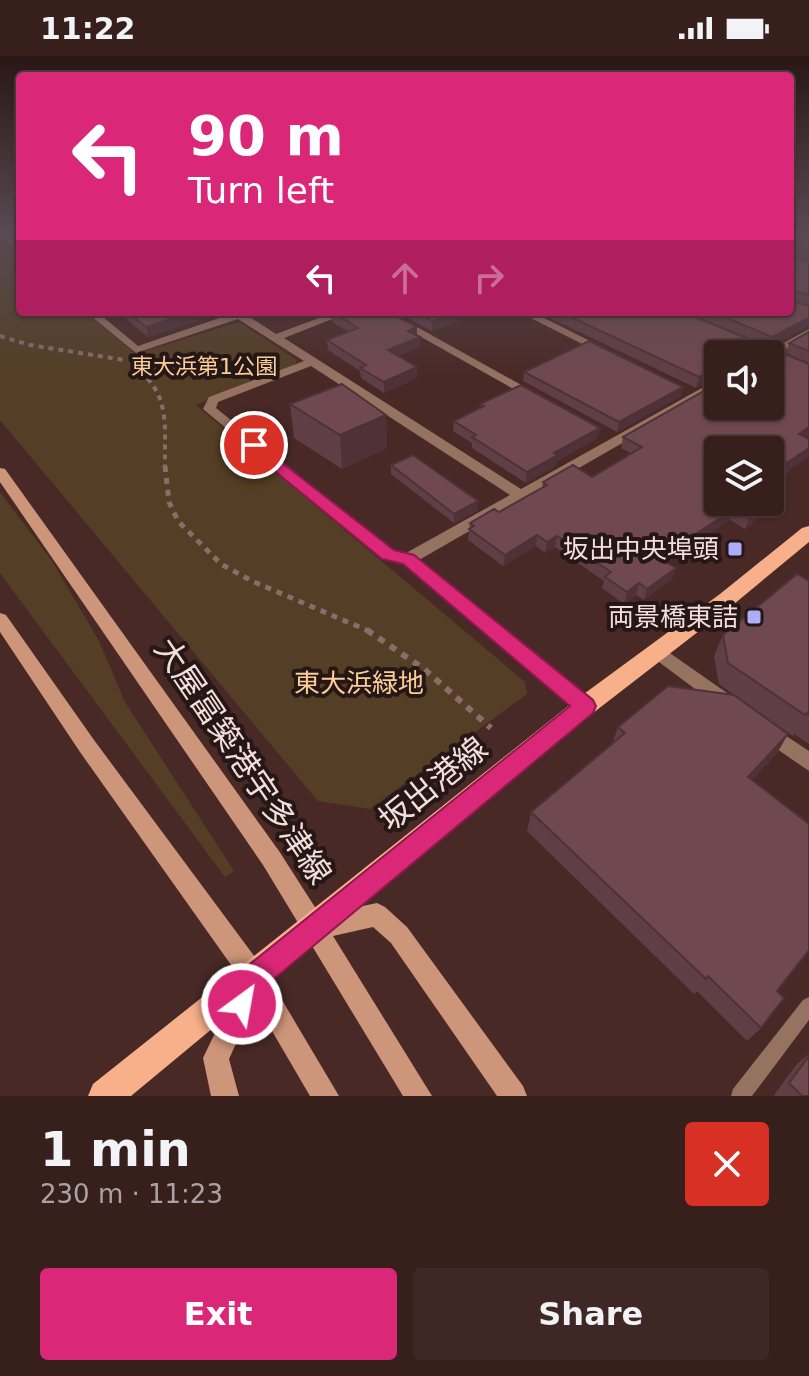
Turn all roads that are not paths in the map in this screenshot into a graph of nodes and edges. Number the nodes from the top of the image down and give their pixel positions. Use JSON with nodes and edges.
{"nodes":[{"id":1,"x":96,"y":316,"type":"edge"},
{"id":2,"x":229,"y":316,"type":"edge"},
{"id":3,"x":242,"y":316,"type":"edge"},
{"id":4,"x":334,"y":316,"type":"edge"},
{"id":5,"x":389,"y":316,"type":"edge"},
{"id":6,"x":532,"y":316,"type":"edge"},
{"id":7,"x":809,"y":332,"type":"edge"},
{"id":8,"x":275,"y":338,"type":"junction"},
{"id":9,"x":784,"y":346,"type":"edge"},
{"id":10,"x":610,"y":354,"type":"edge"},
{"id":11,"x":311,"y":362,"type":"junction"},
{"id":12,"x":681,"y":388,"type":"edge"},
{"id":13,"x":704,"y":390,"type":"edge"},
{"id":14,"x":695,"y":395,"type":"junction"},
{"id":15,"x":547,"y":402,"type":"edge"},
{"id":16,"x":602,"y":432,"type":"edge"},
{"id":17,"x":616,"y":440,"type":"junction"},
{"id":18,"x":0,"y":472,"type":"edge"},
{"id":19,"x":521,"y":495,"type":"junction"},
{"id":20,"x":809,"y":532,"type":"edge"},
{"id":21,"x":408,"y":559,"type":"junction"},
{"id":22,"x":0,"y":619,"type":"edge"},
{"id":23,"x":657,"y":651,"type":"junction"},
{"id":24,"x":585,"y":706,"type":"junction"},
{"id":25,"x":809,"y":762,"type":"edge"},
{"id":26,"x":315,"y":928,"type":"junction"},
{"id":27,"x":254,"y":977,"type":"junction"},
{"id":28,"x":809,"y":1006,"type":"edge"},
{"id":29,"x":105,"y":1096,"type":"edge"},
{"id":30,"x":225,"y":1096,"type":"edge"},
{"id":31,"x":325,"y":1096,"type":"edge"},
{"id":32,"x":418,"y":1096,"type":"edge"},
{"id":33,"x":513,"y":1096,"type":"edge"},
{"id":34,"x":740,"y":1096,"type":"edge"}],
"edges":[{"from":1,"to":2,"type":"street"},
{"from":3,"to":8,"type":"street"},
{"from":4,"to":8,"type":"street"},
{"from":5,"to":15,"type":"street"},
{"from":6,"to":10,"type":"street"},
{"from":7,"to":9,"type":"street"},
{"from":8,"to":11,"type":"street"},
{"from":11,"to":19,"type":"street"},
{"from":11,"to":21,"type":"street"},
{"from":12,"to":14,"type":"street"},
{"from":13,"to":14,"type":"street"},
{"from":14,"to":17,"type":"street"},
{"from":16,"to":17,"type":"street"},
{"from":17,"to":19,"type":"street"},
{"from":18,"to":26,"type":"main road","name":"大屋冨築港宇多津線"},
{"from":19,"to":21,"type":"street"},
{"from":20,"to":23,"type":"main road","name":"坂出港線"},
{"from":21,"to":24,"type":"street"},
{"from":22,"to":27,"type":"main road"},
{"from":23,"to":24,"type":"main road","name":"坂出港線"},
{"from":23,"to":25,"type":"street"},
{"from":24,"to":26,"type":"main road","name":"坂出港線"},
{"from":26,"to":27,"type":"main road","name":"坂出港線"},
{"from":26,"to":32,"type":"main road","name":"大屋冨築港宇多津線"},
{"from":26,"to":33,"type":"main road"},
{"from":27,"to":29,"type":"main road","name":"坂出港線"},
{"from":27,"to":30,"type":"main road"},
{"from":27,"to":31,"type":"main road"},
{"from":28,"to":34,"type":"lane"}]}
